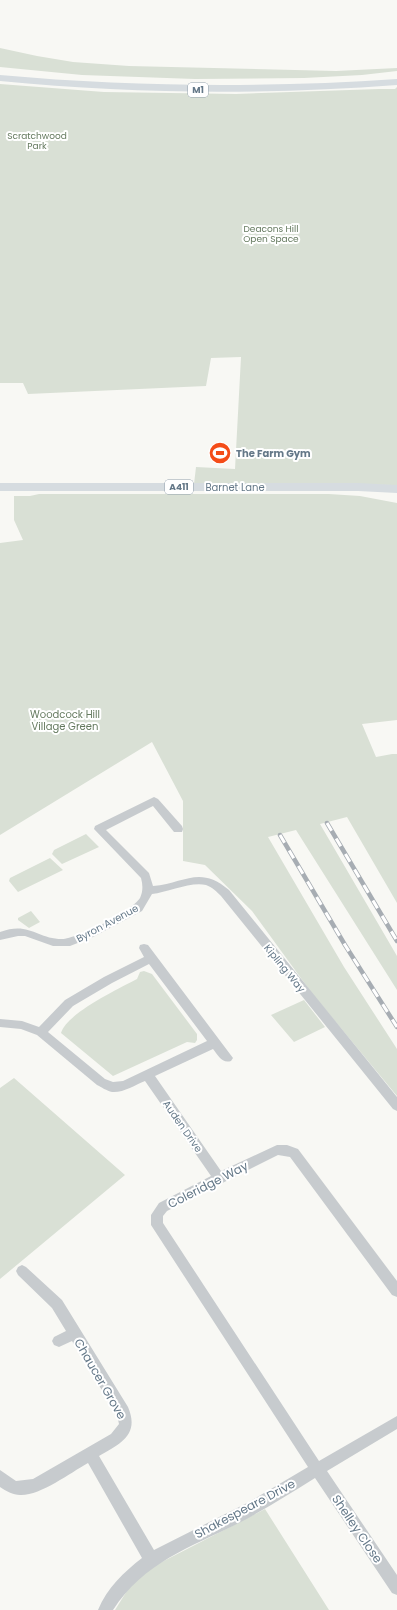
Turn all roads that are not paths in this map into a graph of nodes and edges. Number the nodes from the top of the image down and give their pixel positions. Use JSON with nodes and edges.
{"nodes":[{"id":1,"x":0,"y":72,"type":"edge"},
{"id":2,"x":397,"y":76,"type":"edge"},
{"id":3,"x":0,"y":78,"type":"edge"},
{"id":4,"x":397,"y":82,"type":"edge"},
{"id":5,"x":0,"y":487,"type":"edge"},
{"id":6,"x":397,"y":489,"type":"edge"},
{"id":7,"x":178,"y":829,"type":"dead end"},
{"id":8,"x":148,"y":890,"type":"junction"},
{"id":9,"x":0,"y":936,"type":"edge"},
{"id":10,"x":144,"y":948,"type":"dead end"},
{"id":11,"x":151,"y":958,"type":"junction"},
{"id":12,"x":0,"y":1023,"type":"edge"},
{"id":13,"x":41,"y":1032,"type":"junction"},
{"id":14,"x":215,"y":1043,"type":"junction"},
{"id":15,"x":227,"y":1058,"type":"dead end"},
{"id":16,"x":148,"y":1074,"type":"junction"},
{"id":17,"x":397,"y":1106,"type":"edge"},
{"id":18,"x":219,"y":1178,"type":"junction"},
{"id":19,"x":22,"y":1271,"type":"dead end"},
{"id":20,"x":397,"y":1291,"type":"edge"},
{"id":21,"x":74,"y":1333,"type":"junction"},
{"id":22,"x":59,"y":1341,"type":"dead end"},
{"id":23,"x":397,"y":1422,"type":"edge"},
{"id":24,"x":90,"y":1454,"type":"junction"},
{"id":25,"x":318,"y":1470,"type":"junction"},
{"id":26,"x":0,"y":1477,"type":"edge"},
{"id":27,"x":151,"y":1559,"type":"junction"},
{"id":28,"x":397,"y":1588,"type":"edge"},
{"id":29,"x":105,"y":1610,"type":"edge"}],
"edges":[{"from":1,"to":2,"type":"highway","number":"M1"},
{"from":3,"to":4,"type":"highway","number":"M1"},
{"from":5,"to":6,"type":"main road","name":"Barnet Lane","number":"A411"},
{"from":7,"to":8,"type":"street"},
{"from":8,"to":9,"type":"street","name":"Byron Avenue"},
{"from":8,"to":17,"type":"street","name":"Kipling Way"},
{"from":10,"to":11,"type":"street"},
{"from":11,"to":13,"type":"street"},
{"from":11,"to":14,"type":"street"},
{"from":12,"to":13,"type":"street"},
{"from":13,"to":16,"type":"street"},
{"from":14,"to":15,"type":"street"},
{"from":14,"to":16,"type":"street"},
{"from":16,"to":18,"type":"street","name":"Auden Drive"},
{"from":18,"to":20,"type":"street","name":"Coleridge Way"},
{"from":18,"to":25,"type":"street","name":"Coleridge Way"},
{"from":19,"to":21,"type":"street","name":"Chaucer Grove"},
{"from":21,"to":22,"type":"street","name":"Chaucer Grove"},
{"from":21,"to":24,"type":"street","name":"Chaucer Grove"},
{"from":23,"to":25,"type":"street","name":"Shakespeare Drive"},
{"from":24,"to":26,"type":"street","name":"Chaucer Grove"},
{"from":24,"to":27,"type":"street"},
{"from":25,"to":27,"type":"street","name":"Shakespeare Drive"},
{"from":25,"to":28,"type":"street","name":"Shelley Close"},
{"from":27,"to":29,"type":"street","name":"Shakespeare Drive"}]}
